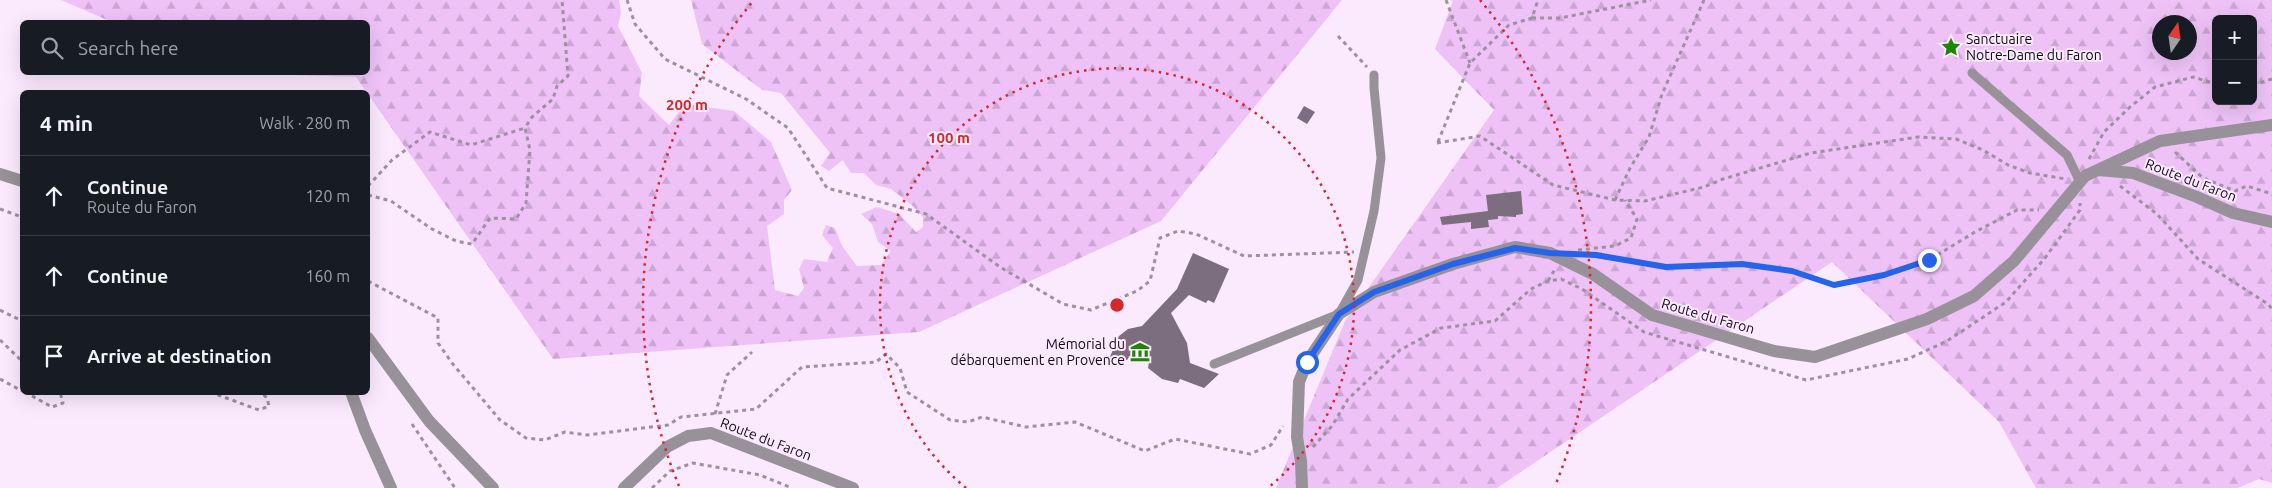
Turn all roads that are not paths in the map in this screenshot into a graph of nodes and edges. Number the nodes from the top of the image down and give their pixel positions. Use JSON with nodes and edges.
{"nodes":[{"id":1,"x":1972,"y":73,"type":"dead end"},
{"id":2,"x":1374,"y":75,"type":"road end"},
{"id":3,"x":2272,"y":125,"type":"edge"},
{"id":4,"x":2098,"y":170,"type":"junction"},
{"id":5,"x":0,"y":174,"type":"edge"},
{"id":6,"x":20,"y":180,"type":"edge"},
{"id":7,"x":2080,"y":180,"type":"junction"},
{"id":8,"x":2272,"y":222,"type":"edge"},
{"id":9,"x":1339,"y":314,"type":"junction"},
{"id":10,"x":370,"y":341,"type":"edge"},
{"id":11,"x":1214,"y":364,"type":"dead end"},
{"id":12,"x":352,"y":395,"type":"edge"},
{"id":13,"x":391,"y":488,"type":"edge"},
{"id":14,"x":493,"y":488,"type":"edge"},
{"id":15,"x":624,"y":488,"type":"edge"},
{"id":16,"x":853,"y":488,"type":"edge"},
{"id":17,"x":1302,"y":488,"type":"edge"}],
"edges":[{"from":1,"to":7,"type":"lane"},
{"from":2,"to":9,"type":"lane"},
{"from":3,"to":4,"type":"street","name":"Route du Faron"},
{"from":4,"to":7,"type":"street","name":"Route du Faron"},
{"from":4,"to":8,"type":"street","name":"Route du Faron"},
{"from":5,"to":6,"type":"street"},
{"from":7,"to":9,"type":"street","name":"Route du Faron"},
{"from":9,"to":11,"type":"lane"},
{"from":9,"to":17,"type":"street","name":"Route du Faron"},
{"from":10,"to":14,"type":"street"},
{"from":12,"to":13,"type":"street"},
{"from":15,"to":16,"type":"street","name":"Route du Faron"}]}
